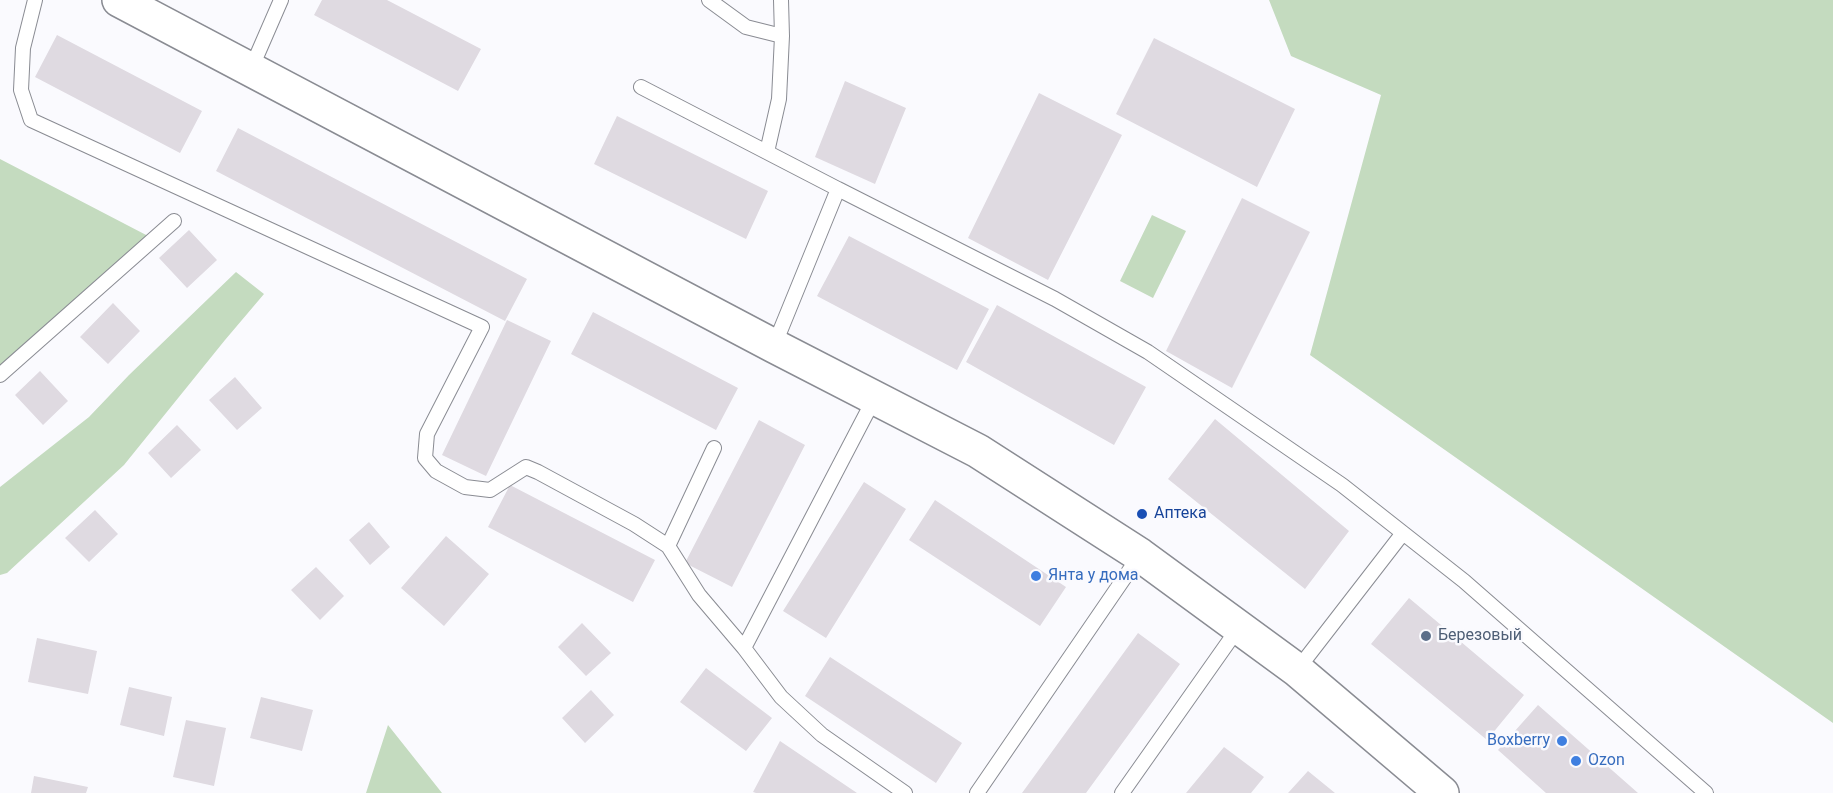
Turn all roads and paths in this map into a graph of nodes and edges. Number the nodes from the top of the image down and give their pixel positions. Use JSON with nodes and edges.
{"nodes":[{"id":1,"x":35,"y":0,"type":"edge"},
{"id":2,"x":119,"y":0,"type":"edge"},
{"id":3,"x":281,"y":0,"type":"edge"},
{"id":4,"x":708,"y":0,"type":"edge"},
{"id":5,"x":781,"y":0,"type":"edge"},
{"id":6,"x":782,"y":36,"type":"junction"},
{"id":7,"x":250,"y":69,"type":"junction"},
{"id":8,"x":641,"y":87,"type":"dead end"},
{"id":9,"x":767,"y":152,"type":"junction"},
{"id":10,"x":838,"y":189,"type":"junction"},
{"id":11,"x":174,"y":221,"type":"dead end"},
{"id":12,"x":774,"y":346,"type":"junction"},
{"id":13,"x":0,"y":375,"type":"edge"},
{"id":14,"x":874,"y":399,"type":"junction"},
{"id":15,"x":714,"y":448,"type":"dead end"},
{"id":16,"x":1403,"y":533,"type":"junction"},
{"id":17,"x":668,"y":546,"type":"junction"},
{"id":18,"x":1140,"y":555,"type":"junction"},
{"id":19,"x":1239,"y":627,"type":"junction"},
{"id":20,"x":744,"y":648,"type":"junction"},
{"id":21,"x":1297,"y":670,"type":"junction"},
{"id":22,"x":905,"y":793,"type":"edge"},
{"id":23,"x":977,"y":793,"type":"edge"},
{"id":24,"x":1122,"y":793,"type":"edge"},
{"id":25,"x":1442,"y":793,"type":"edge"},
{"id":26,"x":1706,"y":793,"type":"edge"}],
"edges":[{"from":1,"to":17,"type":"lane"},
{"from":2,"to":7,"type":"street"},
{"from":3,"to":7,"type":"lane"},
{"from":4,"to":6,"type":"lane"},
{"from":5,"to":6,"type":"lane"},
{"from":6,"to":9,"type":"lane"},
{"from":7,"to":12,"type":"street"},
{"from":8,"to":9,"type":"lane"},
{"from":9,"to":10,"type":"lane"},
{"from":10,"to":12,"type":"lane"},
{"from":10,"to":16,"type":"lane"},
{"from":11,"to":13,"type":"lane"},
{"from":12,"to":14,"type":"street"},
{"from":14,"to":18,"type":"street"},
{"from":14,"to":20,"type":"lane"},
{"from":15,"to":17,"type":"lane"},
{"from":16,"to":21,"type":"lane"},
{"from":16,"to":26,"type":"lane"},
{"from":17,"to":20,"type":"lane"},
{"from":18,"to":19,"type":"street"},
{"from":18,"to":23,"type":"lane"},
{"from":19,"to":21,"type":"street"},
{"from":19,"to":24,"type":"lane"},
{"from":20,"to":22,"type":"lane"},
{"from":21,"to":25,"type":"street"}]}
